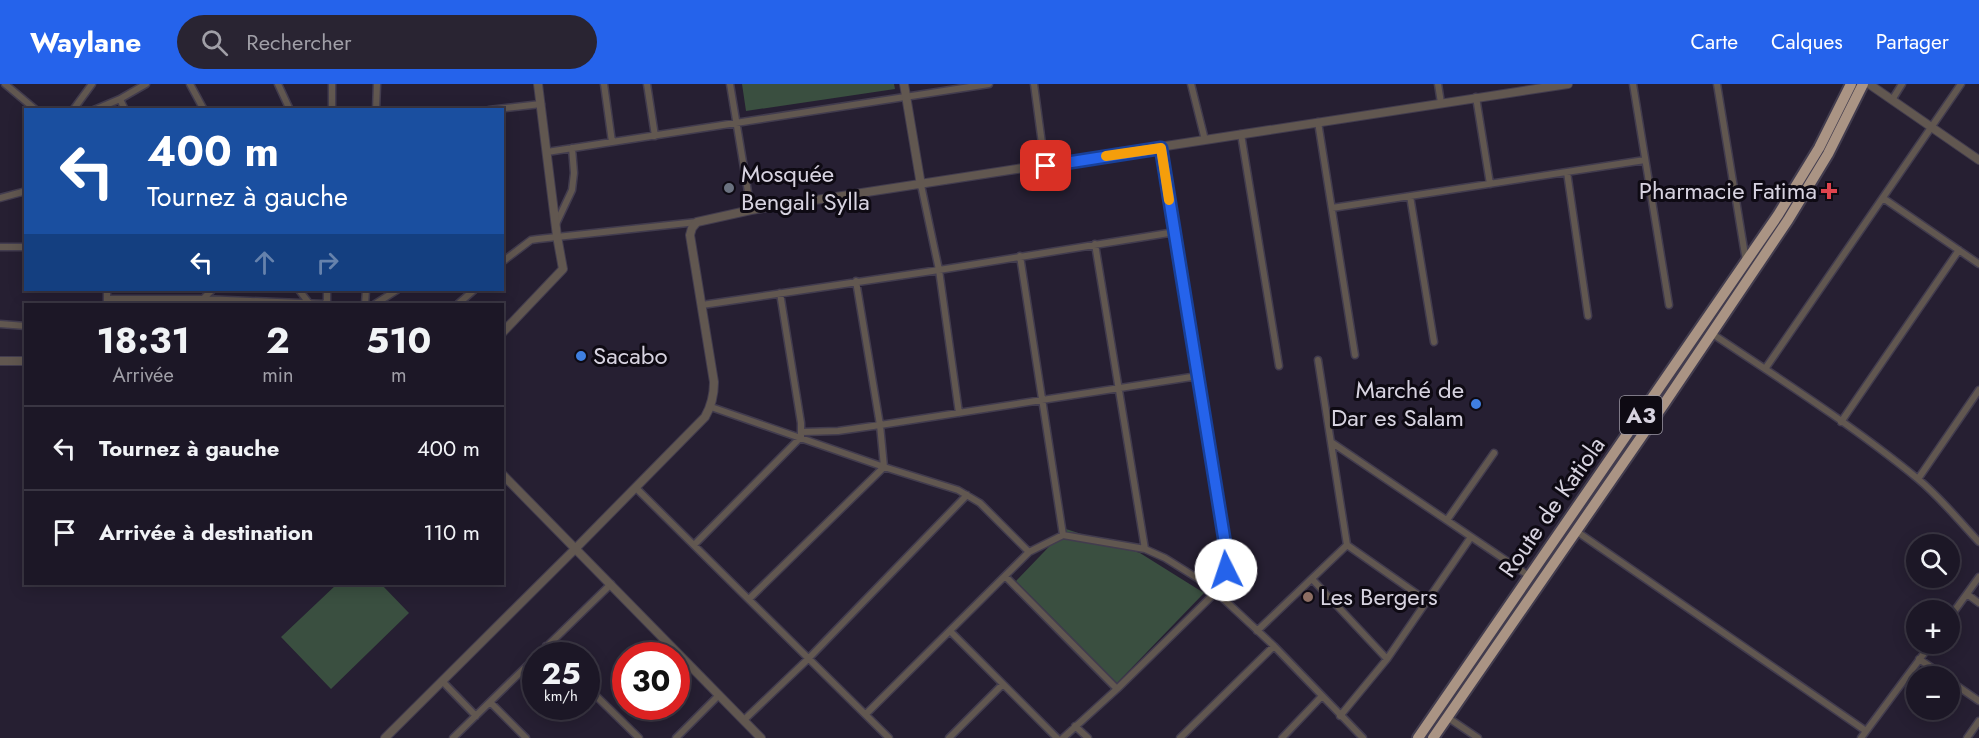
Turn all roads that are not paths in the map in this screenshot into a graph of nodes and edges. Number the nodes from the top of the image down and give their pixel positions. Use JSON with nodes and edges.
{"nodes":[{"id":1,"x":5,"y":84,"type":"edge"},
{"id":2,"x":92,"y":84,"type":"edge"},
{"id":3,"x":146,"y":84,"type":"edge"},
{"id":4,"x":190,"y":84,"type":"edge"},
{"id":5,"x":278,"y":84,"type":"edge"},
{"id":6,"x":332,"y":84,"type":"edge"},
{"id":7,"x":377,"y":84,"type":"edge"},
{"id":8,"x":538,"y":84,"type":"edge"},
{"id":9,"x":604,"y":84,"type":"edge"},
{"id":10,"x":647,"y":84,"type":"edge"},
{"id":11,"x":730,"y":84,"type":"edge"},
{"id":12,"x":904,"y":84,"type":"edge"},
{"id":13,"x":988,"y":84,"type":"edge"},
{"id":14,"x":1034,"y":84,"type":"edge"},
{"id":15,"x":1191,"y":84,"type":"edge"},
{"id":16,"x":1438,"y":84,"type":"edge"},
{"id":17,"x":1568,"y":84,"type":"edge"},
{"id":18,"x":1633,"y":84,"type":"edge"},
{"id":19,"x":1717,"y":84,"type":"edge"},
{"id":20,"x":1851,"y":84,"type":"edge"},
{"id":21,"x":1863,"y":84,"type":"edge"},
{"id":22,"x":1869,"y":84,"type":"edge"},
{"id":23,"x":1902,"y":84,"type":"edge"},
{"id":24,"x":1961,"y":84,"type":"edge"},
{"id":25,"x":1524,"y":88,"type":"edge"},
{"id":26,"x":1476,"y":97,"type":"junction"},
{"id":27,"x":906,"y":98,"type":"junction"},
{"id":28,"x":120,"y":99,"type":"junction"},
{"id":29,"x":1892,"y":100,"type":"junction"},
{"id":30,"x":1441,"y":103,"type":"junction"},
{"id":31,"x":541,"y":104,"type":"junction"},
{"id":32,"x":34,"y":108,"type":"edge"},
{"id":33,"x":74,"y":108,"type":"edge"},
{"id":34,"x":99,"y":108,"type":"edge"},
{"id":35,"x":124,"y":108,"type":"edge"},
{"id":36,"x":203,"y":108,"type":"edge"},
{"id":37,"x":289,"y":108,"type":"edge"},
{"id":38,"x":332,"y":108,"type":"edge"},
{"id":39,"x":376,"y":108,"type":"edge"},
{"id":40,"x":504,"y":108,"type":"edge"},
{"id":41,"x":1318,"y":122,"type":"junction"},
{"id":42,"x":736,"y":123,"type":"junction"},
{"id":43,"x":1931,"y":127,"type":"junction"},
{"id":44,"x":1241,"y":134,"type":"junction"},
{"id":45,"x":655,"y":136,"type":"junction"},
{"id":46,"x":1205,"y":140,"type":"junction"},
{"id":47,"x":612,"y":142,"type":"junction"},
{"id":48,"x":572,"y":148,"type":"junction"},
{"id":49,"x":1161,"y":148,"type":"junction"},
{"id":50,"x":547,"y":152,"type":"junction"},
{"id":51,"x":1645,"y":160,"type":"junction"},
{"id":52,"x":1979,"y":160,"type":"edge"},
{"id":53,"x":1046,"y":166,"type":"junction"},
{"id":54,"x":1567,"y":172,"type":"junction"},
{"id":55,"x":1490,"y":184,"type":"junction"},
{"id":56,"x":921,"y":185,"type":"junction"},
{"id":57,"x":24,"y":192,"type":"edge"},
{"id":58,"x":1410,"y":196,"type":"junction"},
{"id":59,"x":0,"y":198,"type":"edge"},
{"id":60,"x":1883,"y":198,"type":"junction"},
{"id":61,"x":1332,"y":208,"type":"junction"},
{"id":62,"x":751,"y":210,"type":"junction"},
{"id":63,"x":697,"y":222,"type":"junction"},
{"id":64,"x":555,"y":225,"type":"junction"},
{"id":65,"x":1175,"y":231,"type":"junction"},
{"id":66,"x":557,"y":236,"type":"junction"},
{"id":67,"x":1095,"y":244,"type":"junction"},
{"id":68,"x":0,"y":247,"type":"edge"},
{"id":69,"x":24,"y":247,"type":"edge"},
{"id":70,"x":1959,"y":250,"type":"junction"},
{"id":71,"x":1020,"y":256,"type":"junction"},
{"id":72,"x":504,"y":258,"type":"edge"},
{"id":73,"x":1746,"y":261,"type":"junction"},
{"id":74,"x":1979,"y":264,"type":"edge"},
{"id":75,"x":939,"y":270,"type":"junction"},
{"id":76,"x":856,"y":281,"type":"junction"},
{"id":77,"x":211,"y":291,"type":"edge"},
{"id":78,"x":300,"y":291,"type":"edge"},
{"id":79,"x":395,"y":291,"type":"edge"},
{"id":80,"x":473,"y":291,"type":"edge"},
{"id":81,"x":780,"y":293,"type":"junction"},
{"id":82,"x":202,"y":299,"type":"junction"},
{"id":83,"x":107,"y":302,"type":"edge"},
{"id":84,"x":309,"y":303,"type":"edge"},
{"id":85,"x":377,"y":303,"type":"edge"},
{"id":86,"x":459,"y":303,"type":"edge"},
{"id":87,"x":702,"y":305,"type":"junction"},
{"id":88,"x":1668,"y":305,"type":"dead end"},
{"id":89,"x":1588,"y":315,"type":"dead end"},
{"id":90,"x":0,"y":324,"type":"edge"},
{"id":91,"x":24,"y":326,"type":"edge"},
{"id":92,"x":504,"y":331,"type":"edge"},
{"id":93,"x":1711,"y":333,"type":"junction"},
{"id":94,"x":1434,"y":342,"type":"dead end"},
{"id":95,"x":1355,"y":355,"type":"dead end"},
{"id":96,"x":1318,"y":360,"type":"dead end"},
{"id":97,"x":0,"y":361,"type":"edge"},
{"id":98,"x":24,"y":361,"type":"edge"},
{"id":99,"x":1279,"y":366,"type":"dead end"},
{"id":100,"x":1765,"y":369,"type":"junction"},
{"id":101,"x":1198,"y":376,"type":"junction"},
{"id":102,"x":1118,"y":388,"type":"junction"},
{"id":103,"x":1979,"y":390,"type":"edge"},
{"id":104,"x":1043,"y":400,"type":"junction"},
{"id":105,"x":711,"y":407,"type":"junction"},
{"id":106,"x":959,"y":413,"type":"junction"},
{"id":107,"x":1841,"y":422,"type":"junction"},
{"id":108,"x":880,"y":425,"type":"junction"},
{"id":109,"x":801,"y":435,"type":"junction"},
{"id":110,"x":1331,"y":442,"type":"junction"},
{"id":111,"x":1494,"y":453,"type":"dead end"},
{"id":112,"x":884,"y":467,"type":"junction"},
{"id":113,"x":504,"y":476,"type":"edge"},
{"id":114,"x":1918,"y":479,"type":"junction"},
{"id":115,"x":636,"y":488,"type":"junction"},
{"id":116,"x":967,"y":495,"type":"junction"},
{"id":117,"x":1448,"y":520,"type":"junction"},
{"id":118,"x":1575,"y":530,"type":"junction"},
{"id":119,"x":1063,"y":535,"type":"junction"},
{"id":120,"x":1471,"y":537,"type":"junction"},
{"id":121,"x":1979,"y":542,"type":"edge"},
{"id":122,"x":694,"y":545,"type":"junction"},
{"id":123,"x":1347,"y":545,"type":"junction"},
{"id":124,"x":576,"y":548,"type":"junction"},
{"id":125,"x":1145,"y":549,"type":"junction"},
{"id":126,"x":1029,"y":552,"type":"junction"},
{"id":127,"x":1005,"y":576,"type":"junction"},
{"id":128,"x":1529,"y":576,"type":"junction"},
{"id":129,"x":1979,"y":577,"type":"edge"},
{"id":130,"x":1312,"y":579,"type":"junction"},
{"id":131,"x":611,"y":584,"type":"junction"},
{"id":132,"x":1216,"y":592,"type":"junction"},
{"id":133,"x":1967,"y":594,"type":"junction"},
{"id":134,"x":749,"y":599,"type":"junction"},
{"id":135,"x":1427,"y":601,"type":"junction"},
{"id":136,"x":1979,"y":603,"type":"edge"},
{"id":137,"x":1960,"y":604,"type":"edge"},
{"id":138,"x":1257,"y":630,"type":"junction"},
{"id":139,"x":950,"y":631,"type":"junction"},
{"id":140,"x":550,"y":642,"type":"edge"},
{"id":141,"x":1274,"y":646,"type":"junction"},
{"id":142,"x":1923,"y":654,"type":"edge"},
{"id":143,"x":808,"y":659,"type":"junction"},
{"id":144,"x":1387,"y":659,"type":"junction"},
{"id":145,"x":1919,"y":659,"type":"junction"},
{"id":146,"x":1929,"y":666,"type":"edge"},
{"id":147,"x":522,"y":670,"type":"edge"},
{"id":148,"x":442,"y":681,"type":"junction"},
{"id":149,"x":1004,"y":684,"type":"junction"},
{"id":150,"x":1960,"y":688,"type":"edge"},
{"id":151,"x":1118,"y":689,"type":"junction"},
{"id":152,"x":719,"y":695,"type":"junction"},
{"id":153,"x":1322,"y":696,"type":"junction"},
{"id":154,"x":600,"y":700,"type":"edge"},
{"id":155,"x":1979,"y":701,"type":"edge"},
{"id":156,"x":490,"y":702,"type":"junction"},
{"id":157,"x":866,"y":714,"type":"junction"},
{"id":158,"x":476,"y":716,"type":"junction"},
{"id":159,"x":1340,"y":716,"type":"junction"},
{"id":160,"x":1447,"y":717,"type":"junction"},
{"id":161,"x":744,"y":720,"type":"junction"},
{"id":162,"x":1979,"y":721,"type":"edge"},
{"id":163,"x":1075,"y":726,"type":"junction"},
{"id":164,"x":1866,"y":731,"type":"junction"},
{"id":165,"x":384,"y":738,"type":"edge"},
{"id":166,"x":453,"y":738,"type":"edge"},
{"id":167,"x":526,"y":738,"type":"edge"},
{"id":168,"x":639,"y":738,"type":"edge"},
{"id":169,"x":676,"y":738,"type":"edge"},
{"id":170,"x":761,"y":738,"type":"edge"},
{"id":171,"x":889,"y":738,"type":"edge"},
{"id":172,"x":949,"y":738,"type":"edge"},
{"id":173,"x":1057,"y":738,"type":"edge"},
{"id":174,"x":1063,"y":738,"type":"edge"},
{"id":175,"x":1088,"y":738,"type":"edge"},
{"id":176,"x":1180,"y":738,"type":"edge"},
{"id":177,"x":1282,"y":738,"type":"edge"},
{"id":178,"x":1363,"y":738,"type":"edge"},
{"id":179,"x":1418,"y":738,"type":"edge"},
{"id":180,"x":1433,"y":738,"type":"edge"},
{"id":181,"x":1478,"y":738,"type":"edge"},
{"id":182,"x":1861,"y":738,"type":"edge"},
{"id":183,"x":1967,"y":738,"type":"edge"}],
"edges":[{"from":1,"to":32,"type":"street"},
{"from":2,"to":33,"type":"street"},
{"from":3,"to":28,"type":"street"},
{"from":4,"to":36,"type":"street"},
{"from":5,"to":37,"type":"street"},
{"from":6,"to":38,"type":"street"},
{"from":7,"to":39,"type":"street"},
{"from":8,"to":31,"type":"street"},
{"from":9,"to":47,"type":"street"},
{"from":10,"to":45,"type":"street"},
{"from":11,"to":42,"type":"street"},
{"from":12,"to":27,"type":"street"},
{"from":13,"to":27,"type":"street"},
{"from":14,"to":53,"type":"street"},
{"from":15,"to":46,"type":"street"},
{"from":16,"to":30,"type":"street"},
{"from":17,"to":25,"type":"street"},
{"from":18,"to":51,"type":"street"},
{"from":19,"to":73,"type":"street"},
{"from":20,"to":73,"type":"highway","name":"Route de Katiola","number":"A3"},
{"from":21,"to":93,"type":"highway","name":"Route de Katiola","number":"A3"},
{"from":22,"to":29,"type":"street"},
{"from":23,"to":29,"type":"street"},
{"from":24,"to":43,"type":"street"},
{"from":25,"to":26,"type":"street"},
{"from":26,"to":30,"type":"street"},
{"from":26,"to":55,"type":"street"},
{"from":27,"to":42,"type":"street"},
{"from":27,"to":56,"type":"street"},
{"from":28,"to":34,"type":"street"},
{"from":28,"to":35,"type":"street"},
{"from":29,"to":43,"type":"street"},
{"from":30,"to":41,"type":"street"},
{"from":31,"to":40,"type":"street"},
{"from":31,"to":50,"type":"street"},
{"from":41,"to":44,"type":"street"},
{"from":41,"to":61,"type":"street"},
{"from":42,"to":45,"type":"street"},
{"from":42,"to":62,"type":"street"},
{"from":43,"to":52,"type":"street"},
{"from":43,"to":60,"type":"street"},
{"from":44,"to":46,"type":"street"},
{"from":44,"to":99,"type":"street"},
{"from":45,"to":47,"type":"street"},
{"from":46,"to":49,"type":"street"},
{"from":47,"to":48,"type":"street"},
{"from":48,"to":50,"type":"street"},
{"from":48,"to":64,"type":"street"},
{"from":49,"to":53,"type":"street"},
{"from":49,"to":65,"type":"street"},
{"from":50,"to":64,"type":"street"},
{"from":51,"to":54,"type":"street"},
{"from":51,"to":88,"type":"street"},
{"from":53,"to":56,"type":"street"},
{"from":54,"to":55,"type":"street"},
{"from":54,"to":89,"type":"street"},
{"from":55,"to":58,"type":"street"},
{"from":56,"to":62,"type":"street"},
{"from":56,"to":75,"type":"street"},
{"from":57,"to":59,"type":"street"},
{"from":58,"to":61,"type":"street"},
{"from":58,"to":94,"type":"street"},
{"from":60,"to":70,"type":"street"},
{"from":60,"to":100,"type":"street"},
{"from":61,"to":95,"type":"street"},
{"from":62,"to":63,"type":"street"},
{"from":63,"to":66,"type":"street"},
{"from":63,"to":87,"type":"street"},
{"from":64,"to":66,"type":"street"},
{"from":65,"to":67,"type":"street"},
{"from":65,"to":101,"type":"street"},
{"from":66,"to":72,"type":"street"},
{"from":66,"to":92,"type":"street"},
{"from":67,"to":71,"type":"street"},
{"from":67,"to":102,"type":"street"},
{"from":68,"to":69,"type":"street"},
{"from":70,"to":74,"type":"street"},
{"from":70,"to":107,"type":"street"},
{"from":71,"to":75,"type":"street"},
{"from":71,"to":104,"type":"street"},
{"from":73,"to":128,"type":"highway","name":"Route de Katiola","number":"A3"},
{"from":75,"to":76,"type":"street"},
{"from":75,"to":106,"type":"street"},
{"from":76,"to":81,"type":"street"},
{"from":76,"to":108,"type":"street"},
{"from":77,"to":82,"type":"street"},
{"from":78,"to":84,"type":"street"},
{"from":79,"to":85,"type":"street"},
{"from":80,"to":86,"type":"street"},
{"from":81,"to":87,"type":"street"},
{"from":81,"to":109,"type":"street"},
{"from":82,"to":83,"type":"street"},
{"from":82,"to":84,"type":"street"},
{"from":87,"to":105,"type":"street"},
{"from":90,"to":91,"type":"street"},
{"from":93,"to":100,"type":"street"},
{"from":93,"to":118,"type":"highway","name":"Route de Katiola","number":"A3"},
{"from":96,"to":110,"type":"street"},
{"from":97,"to":98,"type":"street"},
{"from":100,"to":107,"type":"street"},
{"from":101,"to":102,"type":"street"},
{"from":101,"to":132,"type":"street"},
{"from":102,"to":104,"type":"street"},
{"from":102,"to":125,"type":"street"},
{"from":103,"to":114,"type":"street"},
{"from":104,"to":106,"type":"street"},
{"from":104,"to":119,"type":"street"},
{"from":105,"to":109,"type":"street"},
{"from":105,"to":115,"type":"street"},
{"from":106,"to":108,"type":"street"},
{"from":107,"to":114,"type":"street"},
{"from":108,"to":109,"type":"street"},
{"from":108,"to":112,"type":"street"},
{"from":109,"to":112,"type":"street"},
{"from":109,"to":122,"type":"street"},
{"from":110,"to":117,"type":"street"},
{"from":110,"to":123,"type":"street"},
{"from":111,"to":117,"type":"street"},
{"from":112,"to":116,"type":"street"},
{"from":112,"to":134,"type":"street"},
{"from":113,"to":124,"type":"street"},
{"from":114,"to":121,"type":"street"},
{"from":115,"to":122,"type":"street"},
{"from":115,"to":124,"type":"street"},
{"from":116,"to":126,"type":"street"},
{"from":116,"to":143,"type":"street"},
{"from":117,"to":120,"type":"street"},
{"from":118,"to":160,"type":"highway","name":"Route de Katiola","number":"A3"},
{"from":118,"to":164,"type":"street"},
{"from":119,"to":125,"type":"street"},
{"from":119,"to":126,"type":"street"},
{"from":120,"to":128,"type":"street"},
{"from":120,"to":135,"type":"street"},
{"from":122,"to":134,"type":"street"},
{"from":123,"to":130,"type":"street"},
{"from":123,"to":135,"type":"street"},
{"from":124,"to":131,"type":"street"},
{"from":124,"to":148,"type":"street"},
{"from":125,"to":132,"type":"street"},
{"from":126,"to":127,"type":"street"},
{"from":127,"to":139,"type":"street"},
{"from":127,"to":151,"type":"street"},
{"from":128,"to":179,"type":"highway","name":"Route de Katiola","number":"A3"},
{"from":129,"to":133,"type":"street"},
{"from":130,"to":138,"type":"street"},
{"from":130,"to":144,"type":"street"},
{"from":131,"to":140,"type":"street"},
{"from":131,"to":152,"type":"street"},
{"from":132,"to":138,"type":"street"},
{"from":132,"to":151,"type":"street"},
{"from":133,"to":136,"type":"street"},
{"from":133,"to":137,"type":"street"},
{"from":134,"to":143,"type":"street"},
{"from":135,"to":144,"type":"street"},
{"from":138,"to":141,"type":"street"},
{"from":139,"to":149,"type":"street"},
{"from":139,"to":157,"type":"street"},
{"from":141,"to":153,"type":"street"},
{"from":141,"to":176,"type":"street"},
{"from":142,"to":145,"type":"street"},
{"from":143,"to":157,"type":"street"},
{"from":143,"to":161,"type":"street"},
{"from":144,"to":159,"type":"street"},
{"from":145,"to":146,"type":"street"},
{"from":145,"to":164,"type":"street"},
{"from":147,"to":156,"type":"street"},
{"from":148,"to":158,"type":"street"},
{"from":148,"to":165,"type":"street"},
{"from":149,"to":172,"type":"street"},
{"from":149,"to":173,"type":"street"},
{"from":150,"to":155,"type":"street"},
{"from":151,"to":163,"type":"street"},
{"from":152,"to":161,"type":"street"},
{"from":152,"to":169,"type":"street"},
{"from":153,"to":159,"type":"street"},
{"from":153,"to":177,"type":"street"},
{"from":154,"to":168,"type":"street"},
{"from":156,"to":158,"type":"street"},
{"from":156,"to":167,"type":"street"},
{"from":157,"to":171,"type":"street"},
{"from":158,"to":166,"type":"street"},
{"from":159,"to":178,"type":"street"},
{"from":160,"to":180,"type":"highway","name":"Route de Katiola","number":"A3"},
{"from":160,"to":181,"type":"street"},
{"from":161,"to":170,"type":"street"},
{"from":162,"to":183,"type":"street"},
{"from":163,"to":174,"type":"street"},
{"from":163,"to":175,"type":"street"},
{"from":164,"to":182,"type":"street"}]}
